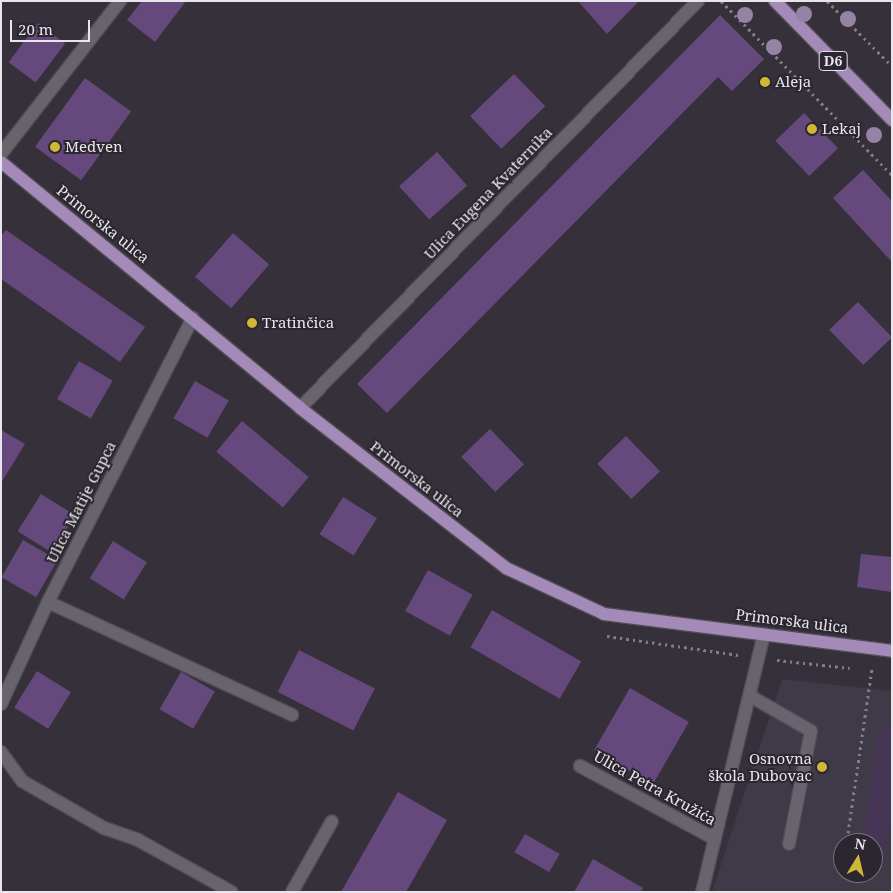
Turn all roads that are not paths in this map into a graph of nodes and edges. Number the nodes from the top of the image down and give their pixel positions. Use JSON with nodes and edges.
{"nodes":[{"id":1,"x":120,"y":1,"type":"edge"},
{"id":2,"x":698,"y":1,"type":"edge"},
{"id":3,"x":775,"y":1,"type":"edge"},
{"id":4,"x":892,"y":120,"type":"edge"},
{"id":5,"x":1,"y":154,"type":"edge"},
{"id":6,"x":1,"y":162,"type":"edge"},
{"id":7,"x":193,"y":318,"type":"junction"},
{"id":8,"x":300,"y":408,"type":"junction"},
{"id":9,"x":48,"y":602,"type":"junction"},
{"id":10,"x":764,"y":634,"type":"junction"},
{"id":11,"x":892,"y":650,"type":"edge"},
{"id":12,"x":750,"y":696,"type":"junction"},
{"id":13,"x":1,"y":704,"type":"edge"},
{"id":14,"x":292,"y":715,"type":"dead end"},
{"id":15,"x":1,"y":752,"type":"edge"},
{"id":16,"x":580,"y":766,"type":"dead end"},
{"id":17,"x":332,"y":821,"type":"dead end"},
{"id":18,"x":715,"y":839,"type":"junction"},
{"id":19,"x":789,"y":844,"type":"dead end"},
{"id":20,"x":232,"y":892,"type":"edge"},
{"id":21,"x":292,"y":892,"type":"edge"},
{"id":22,"x":702,"y":892,"type":"edge"}],
"edges":[{"from":1,"to":5,"type":"street"},
{"from":2,"to":8,"type":"street","name":"Ulica Eugena Kvaternika"},
{"from":3,"to":4,"type":"main road","number":"D6"},
{"from":6,"to":7,"type":"main road","name":"Primorska ulica"},
{"from":7,"to":8,"type":"main road","name":"Primorska ulica"},
{"from":7,"to":9,"type":"street","name":"Ulica Matije Gupca"},
{"from":8,"to":10,"type":"main road","name":"Primorska ulica"},
{"from":9,"to":13,"type":"street","name":"Ulica Matije Gupca"},
{"from":9,"to":14,"type":"street"},
{"from":10,"to":11,"type":"main road","name":"Primorska ulica"},
{"from":10,"to":12,"type":"street","name":"Ulica Petra Kružića"},
{"from":12,"to":18,"type":"street","name":"Ulica Petra Kružića"},
{"from":12,"to":19,"type":"street"},
{"from":15,"to":20,"type":"street"},
{"from":16,"to":18,"type":"street","name":"Ulica Petra Kružića"},
{"from":17,"to":21,"type":"street"},
{"from":18,"to":22,"type":"street","name":"Ulica Petra Kružića"}]}
